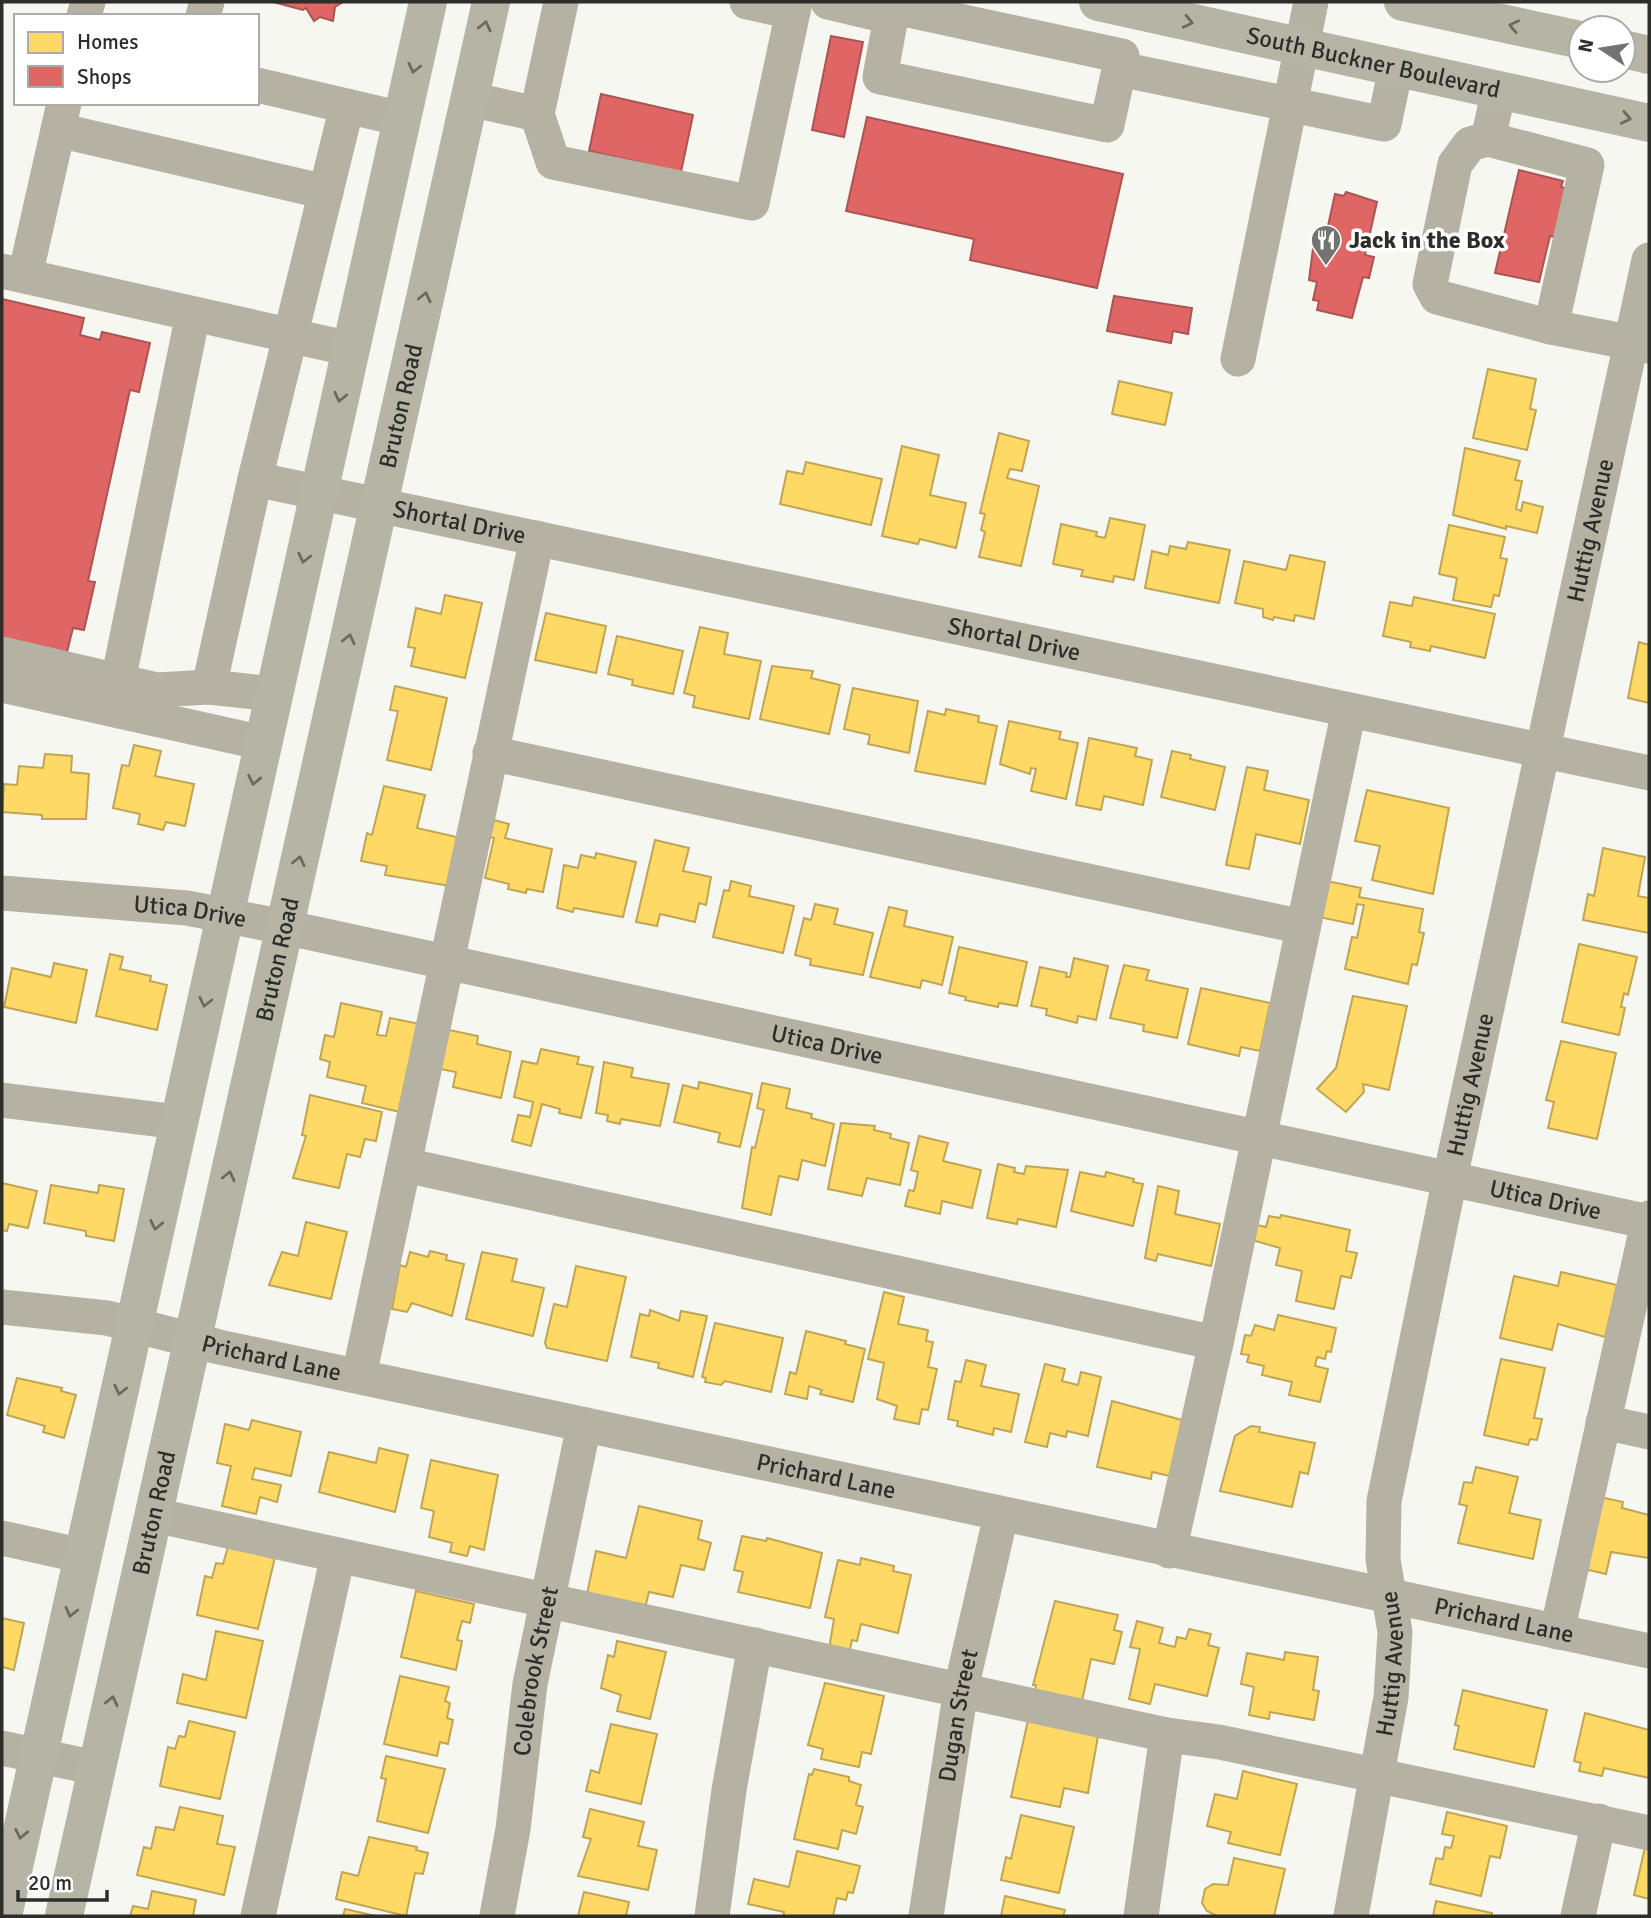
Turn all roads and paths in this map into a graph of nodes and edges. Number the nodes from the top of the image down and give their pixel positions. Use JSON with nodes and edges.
{"nodes":[{"id":1,"x":428,"y":2,"type":"edge"},
{"id":2,"x":491,"y":2,"type":"edge"},
{"id":3,"x":561,"y":2,"type":"edge"},
{"id":4,"x":747,"y":2,"type":"edge"},
{"id":5,"x":828,"y":2,"type":"edge"},
{"id":6,"x":1311,"y":2,"type":"edge"},
{"id":7,"x":1403,"y":2,"type":"edge"},
{"id":8,"x":1115,"y":6,"type":"edge"},
{"id":9,"x":794,"y":7,"type":"edge"},
{"id":10,"x":893,"y":9,"type":"edge"},
{"id":11,"x":1473,"y":9,"type":"edge"},
{"id":12,"x":1567,"y":36,"type":"edge"},
{"id":13,"x":1301,"y":47,"type":"junction"},
{"id":14,"x":1121,"y":63,"type":"junction"},
{"id":15,"x":1396,"y":68,"type":"junction"},
{"id":16,"x":259,"y":85,"type":"edge"},
{"id":17,"x":1499,"y":90,"type":"junction"},
{"id":18,"x":469,"y":99,"type":"junction"},
{"id":19,"x":1290,"y":104,"type":"junction"},
{"id":20,"x":347,"y":106,"type":"junction"},
{"id":21,"x":1578,"y":108,"type":"junction"},
{"id":22,"x":537,"y":114,"type":"junction"},
{"id":23,"x":61,"y":116,"type":"edge"},
{"id":24,"x":402,"y":119,"type":"junction"},
{"id":25,"x":1649,"y":123,"type":"edge"},
{"id":26,"x":1488,"y":139,"type":"junction"},
{"id":27,"x":1567,"y":158,"type":"junction"},
{"id":28,"x":326,"y":192,"type":"junction"},
{"id":29,"x":1649,"y":260,"type":"edge"},
{"id":30,"x":13,"y":273,"type":"edge"},
{"id":31,"x":193,"y":314,"type":"junction"},
{"id":32,"x":1551,"y":327,"type":"junction"},
{"id":33,"x":291,"y":336,"type":"junction"},
{"id":34,"x":1640,"y":344,"type":"edge"},
{"id":35,"x":351,"y":349,"type":"junction"},
{"id":36,"x":1238,"y":359,"type":"dead end"},
{"id":37,"x":256,"y":480,"type":"junction"},
{"id":38,"x":318,"y":492,"type":"junction"},
{"id":39,"x":379,"y":504,"type":"junction"},
{"id":40,"x":537,"y":538,"type":"junction"},
{"id":41,"x":2,"y":654,"type":"edge"},
{"id":42,"x":118,"y":681,"type":"junction"},
{"id":43,"x":2,"y":685,"type":"edge"},
{"id":44,"x":209,"y":687,"type":"junction"},
{"id":45,"x":273,"y":694,"type":"junction"},
{"id":46,"x":1349,"y":710,"type":"junction"},
{"id":47,"x":263,"y":743,"type":"junction"},
{"id":48,"x":1544,"y":751,"type":"junction"},
{"id":49,"x":490,"y":753,"type":"junction"},
{"id":50,"x":1649,"y":773,"type":"edge"},
{"id":51,"x":2,"y":893,"type":"edge"},
{"id":52,"x":225,"y":915,"type":"junction"},
{"id":53,"x":1303,"y":926,"type":"junction"},
{"id":54,"x":285,"y":927,"type":"junction"},
{"id":55,"x":446,"y":960,"type":"junction"},
{"id":56,"x":2,"y":1100,"type":"edge"},
{"id":57,"x":178,"y":1122,"type":"junction"},
{"id":58,"x":1259,"y":1138,"type":"junction"},
{"id":59,"x":405,"y":1165,"type":"junction"},
{"id":60,"x":1450,"y":1178,"type":"junction"},
{"id":61,"x":1649,"y":1221,"type":"edge"},
{"id":62,"x":2,"y":1307,"type":"edge"},
{"id":63,"x":134,"y":1324,"type":"junction"},
{"id":64,"x":193,"y":1338,"type":"junction"},
{"id":65,"x":1216,"y":1343,"type":"junction"},
{"id":66,"x":359,"y":1376,"type":"junction"},
{"id":67,"x":1603,"y":1422,"type":"junction"},
{"id":68,"x":584,"y":1425,"type":"junction"},
{"id":69,"x":1649,"y":1432,"type":"edge"},
{"id":70,"x":153,"y":1515,"type":"junction"},
{"id":71,"x":1001,"y":1515,"type":"junction"},
{"id":72,"x":2,"y":1538,"type":"edge"},
{"id":73,"x":1169,"y":1550,"type":"junction"},
{"id":74,"x":338,"y":1555,"type":"junction"},
{"id":75,"x":83,"y":1556,"type":"junction"},
{"id":76,"x":1388,"y":1597,"type":"junction"},
{"id":77,"x":546,"y":1600,"type":"junction"},
{"id":78,"x":1557,"y":1632,"type":"junction"},
{"id":79,"x":755,"y":1645,"type":"junction"},
{"id":80,"x":1649,"y":1651,"type":"edge"},
{"id":81,"x":961,"y":1689,"type":"junction"},
{"id":82,"x":1167,"y":1735,"type":"junction"},
{"id":83,"x":2,"y":1748,"type":"edge"},
{"id":84,"x":38,"y":1755,"type":"junction"},
{"id":85,"x":97,"y":1768,"type":"junction"},
{"id":86,"x":1376,"y":1775,"type":"junction"},
{"id":87,"x":1599,"y":1822,"type":"junction"},
{"id":88,"x":1649,"y":1833,"type":"edge"},
{"id":89,"x":3,"y":1916,"type":"edge"},
{"id":90,"x":64,"y":1916,"type":"edge"},
{"id":91,"x":258,"y":1916,"type":"edge"},
{"id":92,"x":496,"y":1916,"type":"edge"},
{"id":93,"x":712,"y":1916,"type":"edge"},
{"id":94,"x":926,"y":1916,"type":"edge"},
{"id":95,"x":1141,"y":1916,"type":"edge"},
{"id":96,"x":1351,"y":1916,"type":"edge"},
{"id":97,"x":1578,"y":1916,"type":"edge"}],
"edges":[{"from":1,"to":24,"type":"main road","one_way":true},
{"from":18,"to":2,"type":"main road","name":"Bruton Road","one_way":true},
{"from":3,"to":22,"type":"street"},
{"from":4,"to":9,"type":"street"},
{"from":5,"to":10,"type":"street"},
{"from":6,"to":13,"type":"street"},
{"from":7,"to":11,"type":"main road"},
{"from":8,"to":13,"type":"main road","name":"South Buckner Boulevard","one_way":true},
{"from":8,"to":14,"type":"street"},
{"from":9,"to":22,"type":"street"},
{"from":10,"to":14,"type":"street"},
{"from":10,"to":14,"type":"street"},
{"from":12,"to":11,"type":"main road","one_way":true},
{"from":13,"to":15,"type":"main road","name":"South Buckner Boulevard"},
{"from":13,"to":19,"type":"street"},
{"from":14,"to":19,"type":"street"},
{"from":15,"to":17,"type":"main road","name":"South Buckner Boulevard"},
{"from":15,"to":19,"type":"street"},
{"from":16,"to":20,"type":"street"},
{"from":17,"to":21,"type":"main road","name":"South Buckner Boulevard"},
{"from":17,"to":26,"type":"street"},
{"from":18,"to":22,"type":"street"},
{"from":39,"to":18,"type":"main road","name":"Bruton Road","one_way":true},
{"from":19,"to":36,"type":"street"},
{"from":20,"to":24,"type":"street"},
{"from":20,"to":28,"type":"street"},
{"from":21,"to":25,"type":"main road","name":"South Buckner Boulevard","one_way":true},
{"from":21,"to":27,"type":"street"},
{"from":23,"to":28,"type":"street"},
{"from":23,"to":30,"type":"street"},
{"from":24,"to":35,"type":"main road"},
{"from":26,"to":27,"type":"street"},
{"from":26,"to":32,"type":"street"},
{"from":27,"to":32,"type":"street"},
{"from":28,"to":33,"type":"street"},
{"from":29,"to":34,"type":"street","name":"Huttig Avenue"},
{"from":30,"to":31,"type":"street"},
{"from":31,"to":33,"type":"street"},
{"from":31,"to":42,"type":"street"},
{"from":32,"to":34,"type":"street"},
{"from":33,"to":35,"type":"street"},
{"from":33,"to":37,"type":"street"},
{"from":34,"to":48,"type":"street","name":"Huttig Avenue"},
{"from":35,"to":38,"type":"main road","one_way":true},
{"from":37,"to":38,"type":"street","name":"Shortal Drive"},
{"from":37,"to":44,"type":"street"},
{"from":38,"to":39,"type":"street","name":"Shortal Drive"},
{"from":38,"to":45,"type":"main road","one_way":true},
{"from":39,"to":40,"type":"street","name":"Shortal Drive"},
{"from":54,"to":39,"type":"main road","name":"Bruton Road","one_way":true},
{"from":40,"to":46,"type":"street","name":"Shortal Drive"},
{"from":40,"to":49,"type":"street"},
{"from":41,"to":42,"type":"street"},
{"from":42,"to":44,"type":"street"},
{"from":43,"to":47,"type":"street"},
{"from":44,"to":45,"type":"street"},
{"from":45,"to":47,"type":"main road"},
{"from":46,"to":48,"type":"street","name":"Shortal Drive"},
{"from":46,"to":53,"type":"street"},
{"from":47,"to":52,"type":"main road","one_way":true},
{"from":48,"to":50,"type":"street","name":"Shortal Drive"},
{"from":48,"to":60,"type":"street","name":"Huttig Avenue"},
{"from":49,"to":53,"type":"street"},
{"from":49,"to":55,"type":"street"},
{"from":51,"to":52,"type":"street","name":"Utica Drive"},
{"from":52,"to":54,"type":"street","name":"Utica Drive"},
{"from":52,"to":57,"type":"main road","one_way":true},
{"from":53,"to":58,"type":"street"},
{"from":54,"to":55,"type":"street","name":"Utica Drive"},
{"from":64,"to":54,"type":"main road","name":"Bruton Road","one_way":true},
{"from":55,"to":58,"type":"street","name":"Utica Drive"},
{"from":55,"to":59,"type":"street"},
{"from":56,"to":57,"type":"street"},
{"from":57,"to":63,"type":"main road","one_way":true},
{"from":58,"to":60,"type":"street","name":"Utica Drive"},
{"from":58,"to":65,"type":"street"},
{"from":59,"to":65,"type":"street"},
{"from":59,"to":66,"type":"street"},
{"from":60,"to":61,"type":"street","name":"Utica Drive"},
{"from":60,"to":76,"type":"street","name":"Huttig Avenue"},
{"from":61,"to":67,"type":"street"},
{"from":62,"to":63,"type":"street","name":"Prichard Lane"},
{"from":63,"to":64,"type":"street","name":"Prichard Lane"},
{"from":63,"to":75,"type":"main road","one_way":true},
{"from":64,"to":66,"type":"street","name":"Prichard Lane"},
{"from":64,"to":70,"type":"main road","name":"Bruton Road"},
{"from":65,"to":73,"type":"street"},
{"from":66,"to":68,"type":"street","name":"Prichard Lane"},
{"from":67,"to":69,"type":"street"},
{"from":67,"to":78,"type":"street"},
{"from":68,"to":71,"type":"street","name":"Prichard Lane"},
{"from":68,"to":77,"type":"street","name":"Colebrook Street"},
{"from":70,"to":74,"type":"street"},
{"from":85,"to":70,"type":"main road","name":"Bruton Road","one_way":true},
{"from":71,"to":73,"type":"street","name":"Prichard Lane"},
{"from":71,"to":81,"type":"street","name":"Dugan Street"},
{"from":72,"to":75,"type":"street"},
{"from":73,"to":76,"type":"street","name":"Prichard Lane"},
{"from":74,"to":77,"type":"street"},
{"from":74,"to":91,"type":"street"},
{"from":75,"to":84,"type":"main road","one_way":true},
{"from":76,"to":78,"type":"street","name":"Prichard Lane"},
{"from":76,"to":86,"type":"street","name":"Huttig Avenue"},
{"from":77,"to":79,"type":"street"},
{"from":77,"to":92,"type":"street","name":"Colebrook Street"},
{"from":78,"to":80,"type":"street","name":"Prichard Lane"},
{"from":79,"to":81,"type":"street"},
{"from":79,"to":93,"type":"street"},
{"from":81,"to":82,"type":"street"},
{"from":81,"to":94,"type":"street","name":"Dugan Street"},
{"from":82,"to":86,"type":"street"},
{"from":82,"to":95,"type":"street"},
{"from":83,"to":84,"type":"street"},
{"from":84,"to":85,"type":"street"},
{"from":84,"to":89,"type":"main road","one_way":true},
{"from":85,"to":90,"type":"main road","name":"Bruton Road"},
{"from":86,"to":87,"type":"street"},
{"from":86,"to":96,"type":"street","name":"Huttig Avenue"},
{"from":87,"to":88,"type":"street"},
{"from":87,"to":97,"type":"street"}]}
